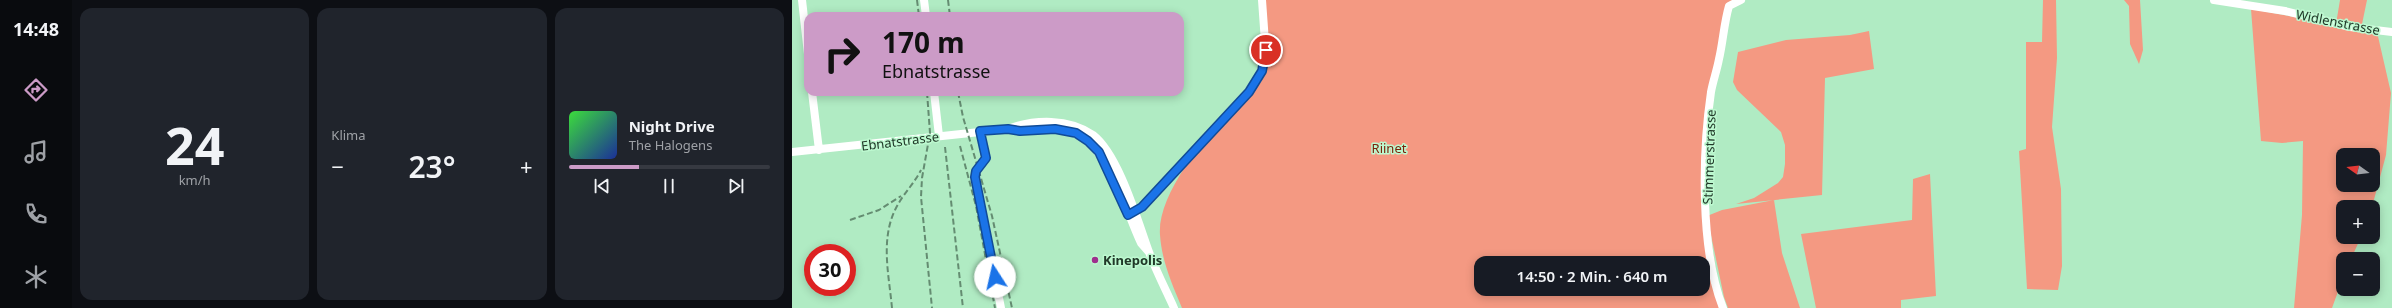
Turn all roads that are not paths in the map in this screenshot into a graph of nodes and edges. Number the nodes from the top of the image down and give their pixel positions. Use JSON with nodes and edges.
{"nodes":[{"id":1,"x":802,"y":0,"type":"edge"},
{"id":2,"x":924,"y":0,"type":"edge"},
{"id":3,"x":1262,"y":0,"type":"edge"},
{"id":4,"x":1741,"y":0,"type":"edge"},
{"id":5,"x":2214,"y":0,"type":"edge"},
{"id":6,"x":926,"y":12,"type":"edge"},
{"id":7,"x":804,"y":18,"type":"edge"},
{"id":8,"x":2392,"y":32,"type":"edge"},
{"id":9,"x":812,"y":96,"type":"edge"},
{"id":10,"x":934,"y":96,"type":"edge"},
{"id":11,"x":980,"y":131,"type":"junction"},
{"id":12,"x":939,"y":136,"type":"junction"},
{"id":13,"x":819,"y":150,"type":"junction"},
{"id":14,"x":792,"y":152,"type":"edge"},
{"id":15,"x":1131,"y":213,"type":"junction"},
{"id":16,"x":1001,"y":308,"type":"edge"},
{"id":17,"x":1174,"y":308,"type":"edge"},
{"id":18,"x":1724,"y":308,"type":"edge"}],
"edges":[{"from":1,"to":7,"type":"street"},
{"from":2,"to":6,"type":"street"},
{"from":3,"to":15,"type":"street"},
{"from":4,"to":18,"type":"street","name":"Stimmerstrasse"},
{"from":5,"to":8,"type":"street","name":"Widlenstrasse"},
{"from":9,"to":13,"type":"street"},
{"from":10,"to":12,"type":"street"},
{"from":11,"to":12,"type":"street","name":"Ebnatstrasse"},
{"from":11,"to":15,"type":"street","name":"Ebnatstrasse"},
{"from":11,"to":16,"type":"street"},
{"from":12,"to":13,"type":"street","name":"Ebnatstrasse"},
{"from":13,"to":14,"type":"street","name":"Ebnatstrasse"},
{"from":15,"to":17,"type":"street","name":"Ebnatstrasse"}]}
